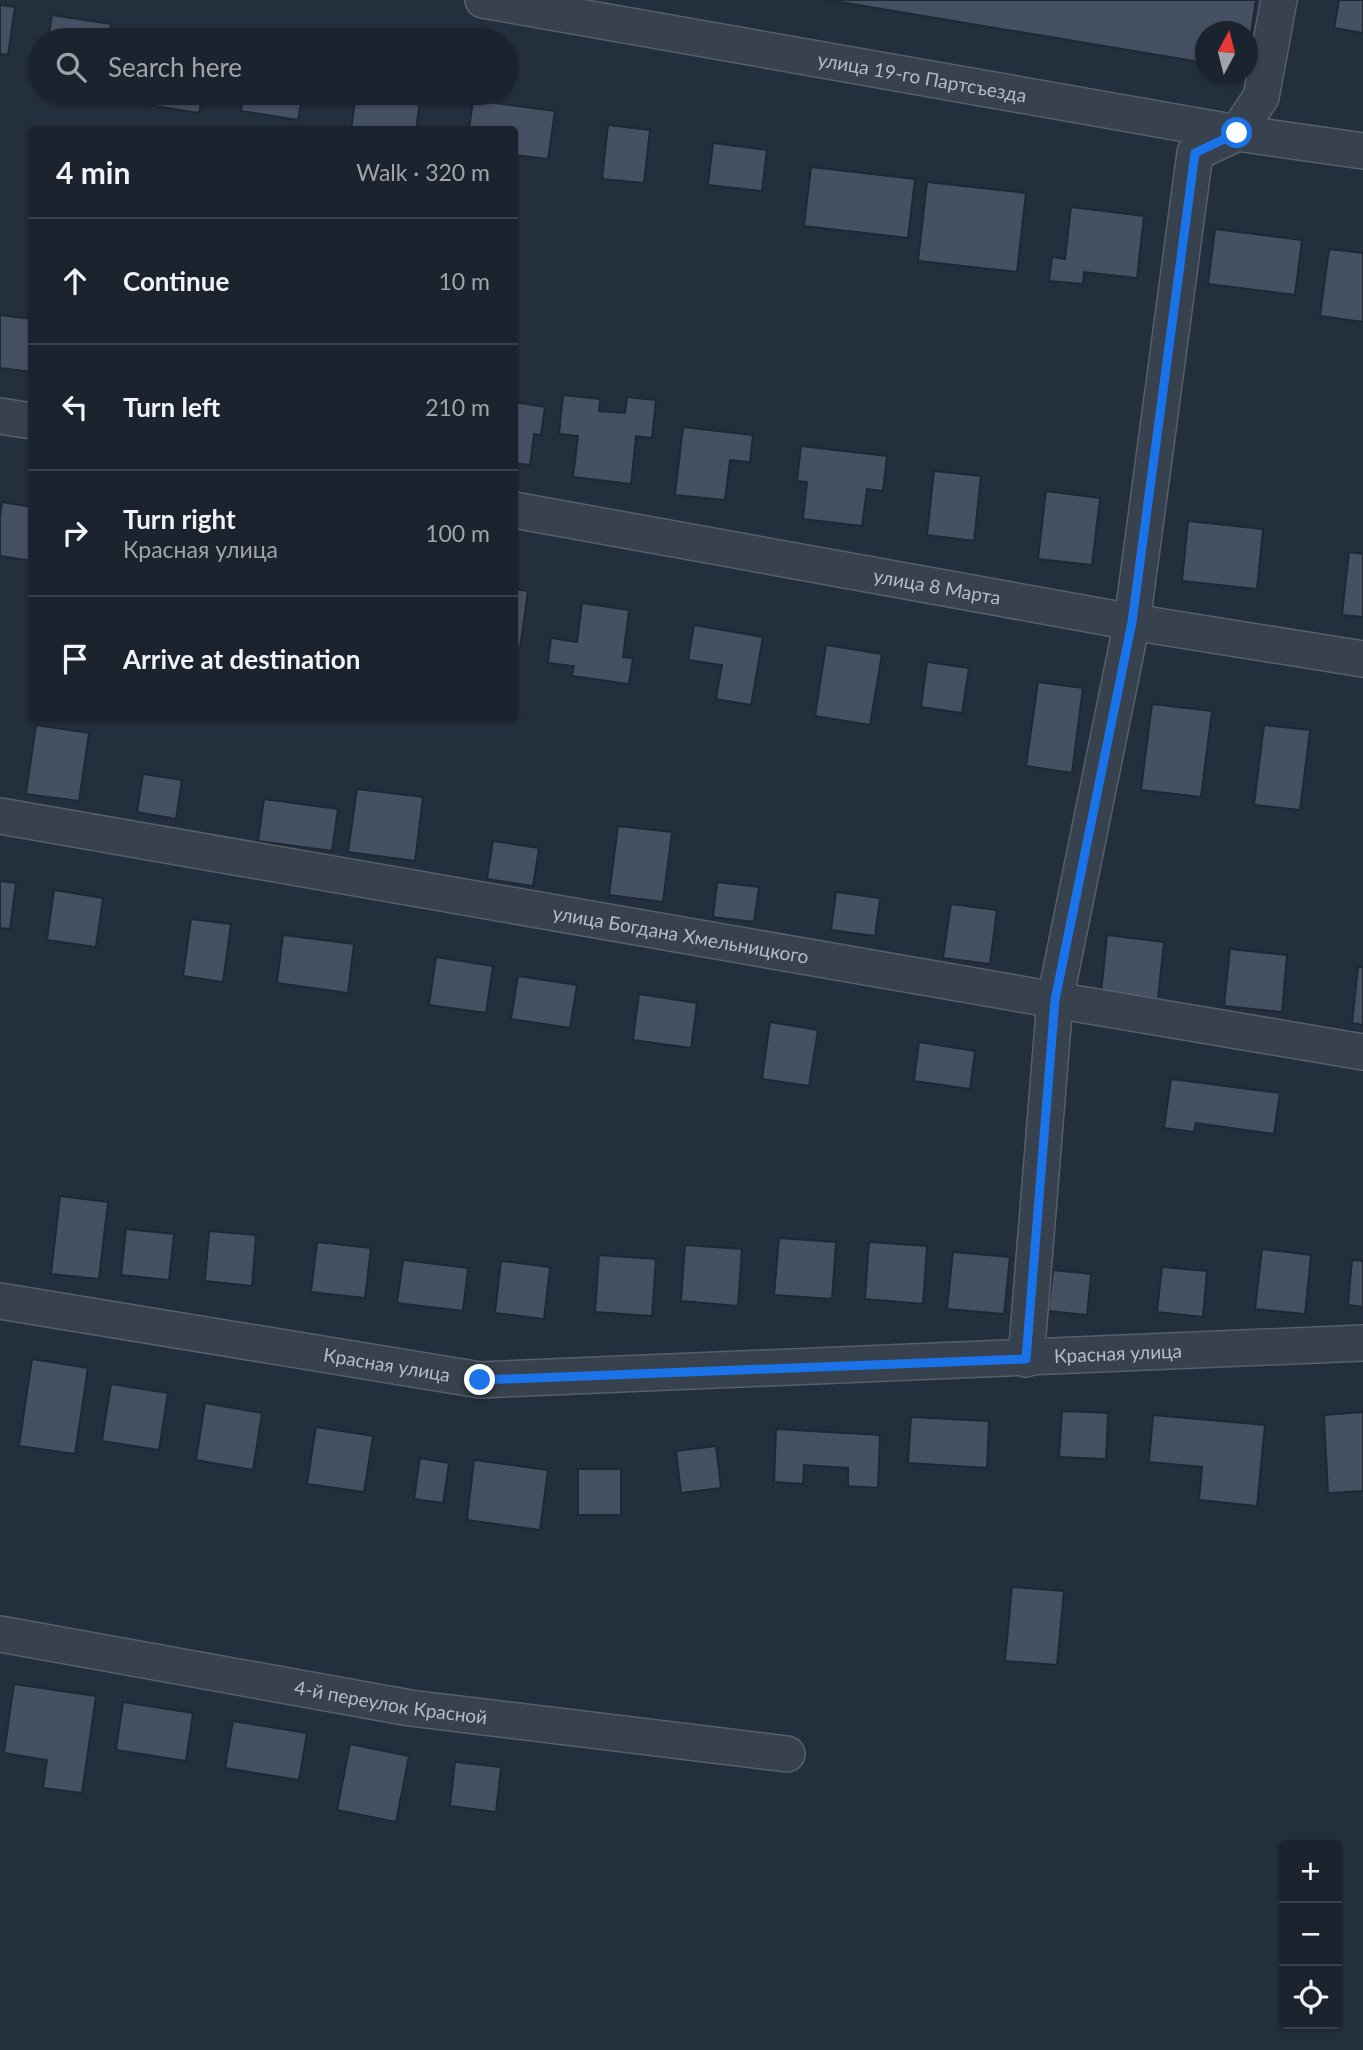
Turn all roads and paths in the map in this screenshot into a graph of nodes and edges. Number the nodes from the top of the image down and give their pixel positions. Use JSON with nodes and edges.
{"nodes":[{"id":1,"x":483,"y":0,"type":"edge"},
{"id":2,"x":1279,"y":0,"type":"edge"},
{"id":3,"x":1237,"y":133,"type":"junction"},
{"id":4,"x":1363,"y":151,"type":"edge"},
{"id":5,"x":0,"y":416,"type":"edge"},
{"id":6,"x":28,"y":420,"type":"edge"},
{"id":7,"x":518,"y":511,"type":"edge"},
{"id":8,"x":1132,"y":622,"type":"junction"},
{"id":9,"x":1363,"y":659,"type":"edge"},
{"id":10,"x":0,"y":816,"type":"edge"},
{"id":11,"x":1055,"y":1000,"type":"junction"},
{"id":12,"x":1363,"y":1052,"type":"edge"},
{"id":13,"x":0,"y":1301,"type":"edge"},
{"id":14,"x":1363,"y":1343,"type":"edge"},
{"id":15,"x":1026,"y":1359,"type":"junction"},
{"id":16,"x":0,"y":1634,"type":"edge"},
{"id":17,"x":787,"y":1754,"type":"dead end"}],
"edges":[{"from":1,"to":3,"type":"street","name":"улица 19-го Партсъезда"},
{"from":2,"to":3,"type":"street"},
{"from":3,"to":4,"type":"street","name":"улица 19-го Партсъезда"},
{"from":3,"to":8,"type":"street"},
{"from":5,"to":6,"type":"street"},
{"from":7,"to":8,"type":"street","name":"улица 8 Марта"},
{"from":8,"to":9,"type":"street","name":"улица 8 Марта"},
{"from":8,"to":11,"type":"street"},
{"from":10,"to":11,"type":"street","name":"улица Богдана Хмельницкого"},
{"from":11,"to":12,"type":"street","name":"улица Богдана Хмельницкого"},
{"from":11,"to":15,"type":"street"},
{"from":13,"to":15,"type":"street","name":"Красная улица"},
{"from":14,"to":15,"type":"street","name":"Красная улица"},
{"from":16,"to":17,"type":"street","name":"4-й переулок Красной"}]}
